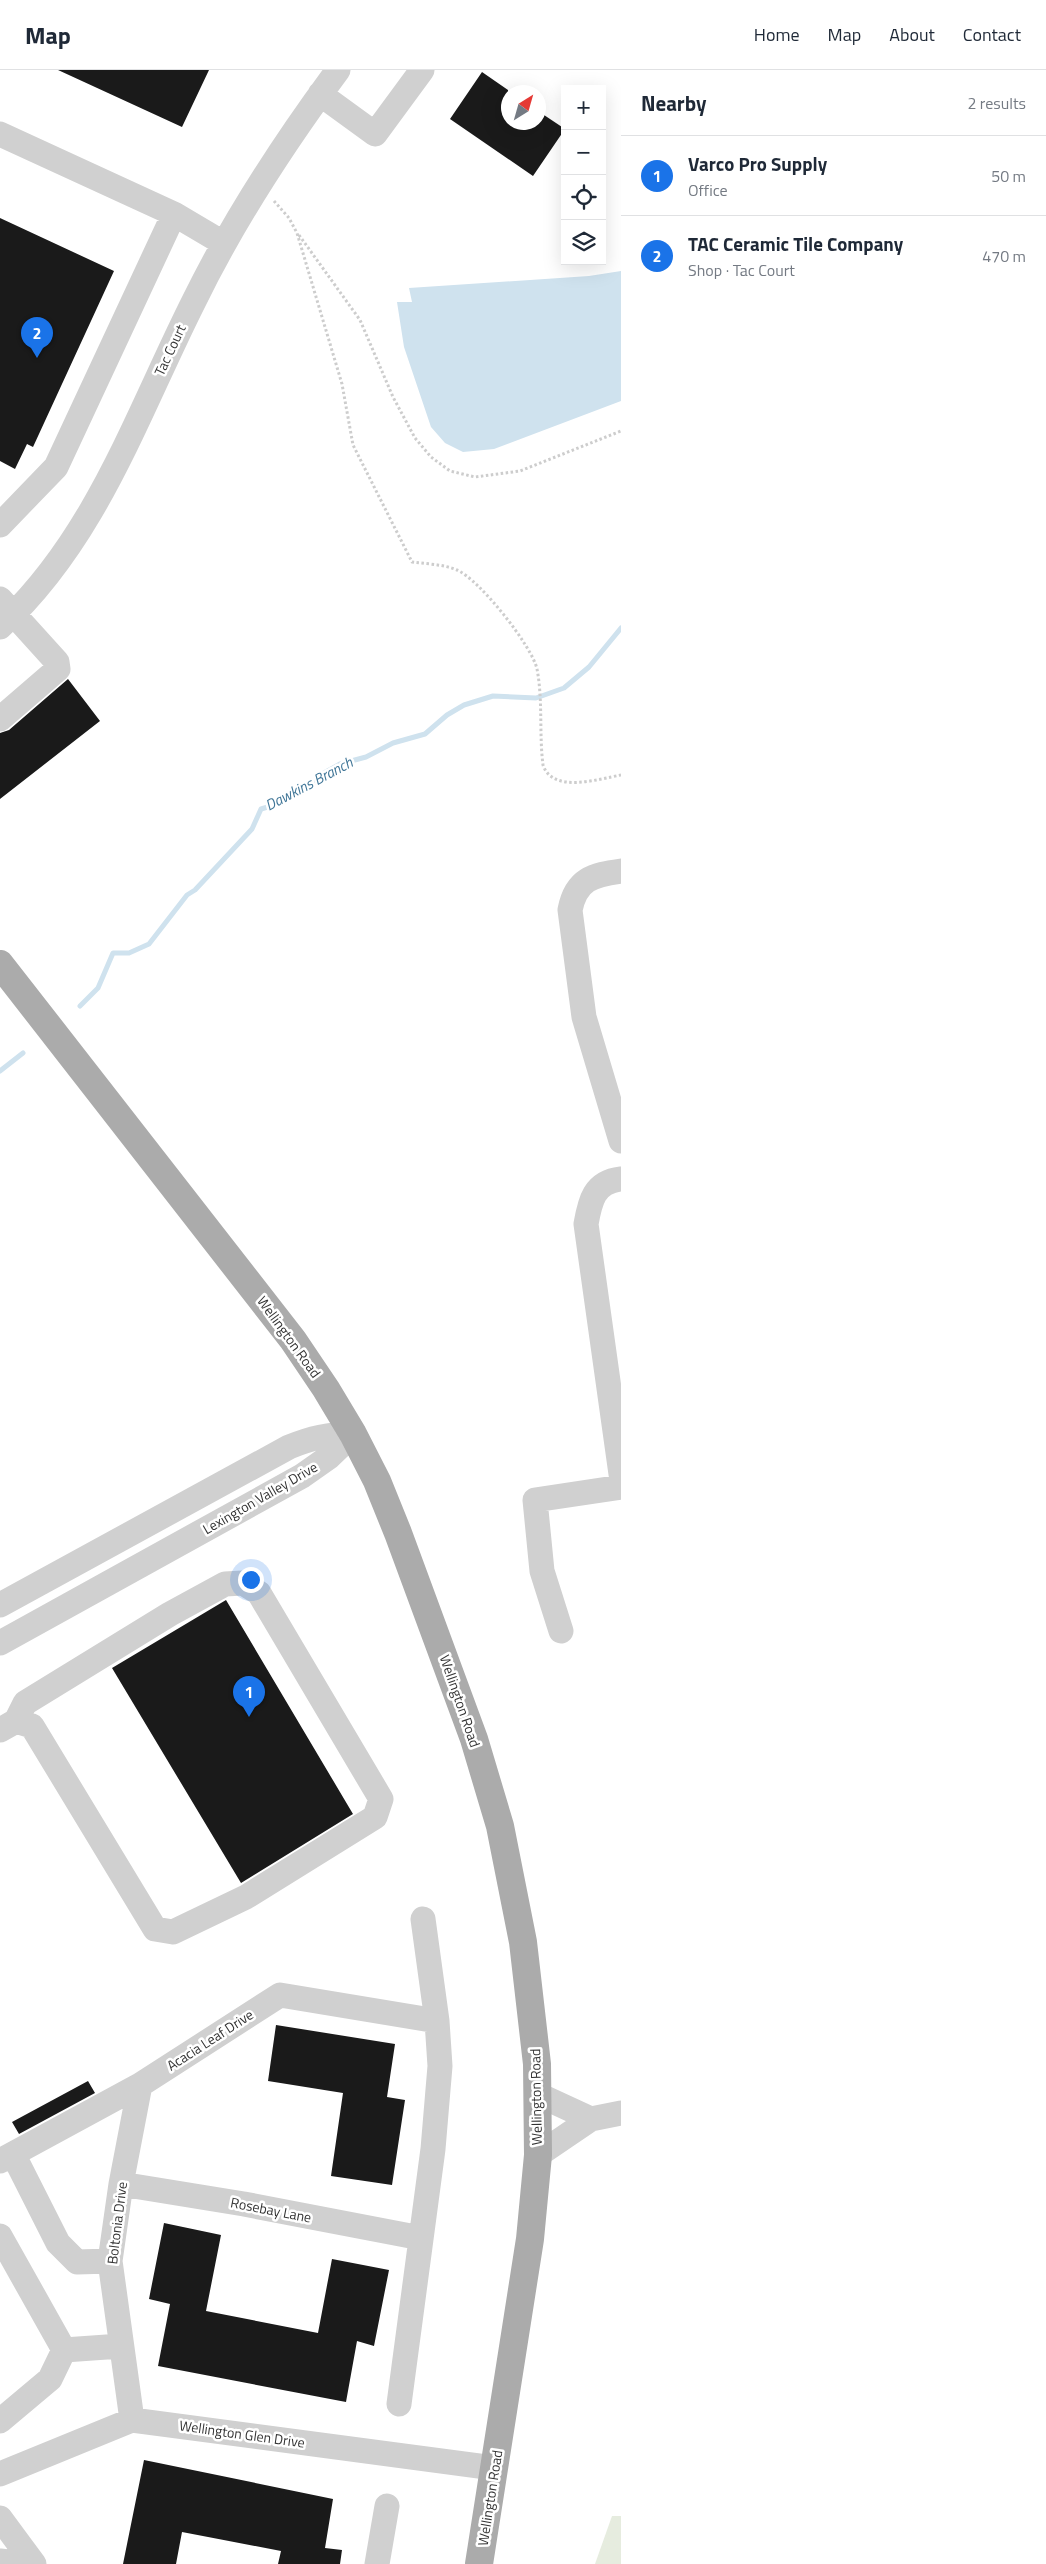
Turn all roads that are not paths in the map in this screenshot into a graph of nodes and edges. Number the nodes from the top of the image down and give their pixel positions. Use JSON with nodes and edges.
{"nodes":[{"id":1,"x":338,"y":70,"type":"edge"},
{"id":2,"x":422,"y":70,"type":"edge"},
{"id":3,"x":320,"y":94,"type":"junction"},
{"id":4,"x":0,"y":134,"type":"edge"},
{"id":5,"x":174,"y":214,"type":"junction"},
{"id":6,"x":223,"y":244,"type":"junction"},
{"id":7,"x":0,"y":524,"type":"edge"},
{"id":8,"x":4,"y":614,"type":"edge"},
{"id":9,"x":0,"y":719,"type":"edge"},
{"id":10,"x":621,"y":871,"type":"edge"},
{"id":11,"x":0,"y":964,"type":"edge"},
{"id":12,"x":621,"y":1141,"type":"edge"},
{"id":13,"x":621,"y":1179,"type":"edge"},
{"id":14,"x":353,"y":1434,"type":"junction"},
{"id":15,"x":621,"y":1474,"type":"edge"},
{"id":16,"x":621,"y":1487,"type":"edge"},
{"id":17,"x":0,"y":1605,"type":"edge"},
{"id":18,"x":561,"y":1631,"type":"dead end"},
{"id":19,"x":0,"y":1643,"type":"edge"},
{"id":20,"x":8,"y":1726,"type":"edge"},
{"id":21,"x":423,"y":1919,"type":"dead end"},
{"id":22,"x":437,"y":2021,"type":"junction"},
{"id":23,"x":140,"y":2085,"type":"junction"},
{"id":24,"x":538,"y":2095,"type":"junction"},
{"id":25,"x":621,"y":2113,"type":"edge"},
{"id":26,"x":591,"y":2119,"type":"junction"},
{"id":27,"x":538,"y":2155,"type":"junction"},
{"id":28,"x":6,"y":2157,"type":"edge"},
{"id":29,"x":121,"y":2184,"type":"junction"},
{"id":30,"x":0,"y":2236,"type":"edge"},
{"id":31,"x":420,"y":2238,"type":"junction"},
{"id":32,"x":110,"y":2261,"type":"junction"},
{"id":33,"x":121,"y":2346,"type":"junction"},
{"id":34,"x":64,"y":2350,"type":"junction"},
{"id":35,"x":399,"y":2404,"type":"dead end"},
{"id":36,"x":132,"y":2420,"type":"junction"},
{"id":37,"x":0,"y":2421,"type":"edge"},
{"id":38,"x":494,"y":2468,"type":"junction"},
{"id":39,"x":0,"y":2474,"type":"edge"},
{"id":40,"x":387,"y":2506,"type":"dead end"},
{"id":41,"x":0,"y":2518,"type":"edge"},
{"id":42,"x":0,"y":2561,"type":"edge"},
{"id":43,"x":25,"y":2564,"type":"edge"},
{"id":44,"x":34,"y":2564,"type":"edge"},
{"id":45,"x":377,"y":2564,"type":"edge"},
{"id":46,"x":479,"y":2564,"type":"edge"}],
"edges":[{"from":1,"to":3,"type":"street","name":"Tac Court"},
{"from":2,"to":3,"type":"street"},
{"from":3,"to":6,"type":"street","name":"Tac Court"},
{"from":4,"to":5,"type":"street"},
{"from":5,"to":6,"type":"street"},
{"from":5,"to":7,"type":"street"},
{"from":6,"to":8,"type":"street","name":"Tac Court"},
{"from":8,"to":9,"type":"street"},
{"from":10,"to":12,"type":"street"},
{"from":11,"to":14,"type":"main road","name":"Wellington Road"},
{"from":13,"to":15,"type":"street"},
{"from":14,"to":17,"type":"street","name":"Lexington Valley Drive"},
{"from":14,"to":19,"type":"street","name":"Lexington Valley Drive"},
{"from":14,"to":24,"type":"main road","name":"Wellington Road"},
{"from":16,"to":18,"type":"street"},
{"from":20,"to":20,"type":"street"},
{"from":21,"to":22,"type":"street"},
{"from":22,"to":23,"type":"street","name":"Acacia Leaf Drive"},
{"from":22,"to":31,"type":"street"},
{"from":23,"to":28,"type":"street","name":"Acacia Leaf Drive"},
{"from":23,"to":29,"type":"street","name":"Boltonia Drive"},
{"from":24,"to":26,"type":"street"},
{"from":24,"to":27,"type":"main road","name":"Wellington Road"},
{"from":25,"to":26,"type":"street"},
{"from":26,"to":27,"type":"street"},
{"from":27,"to":38,"type":"main road","name":"Wellington Road"},
{"from":28,"to":32,"type":"street"},
{"from":29,"to":31,"type":"street","name":"Rosebay Lane"},
{"from":29,"to":32,"type":"street","name":"Boltonia Drive"},
{"from":30,"to":34,"type":"street"},
{"from":31,"to":35,"type":"street"},
{"from":32,"to":33,"type":"street","name":"Boltonia Drive"},
{"from":33,"to":34,"type":"street"},
{"from":33,"to":36,"type":"street","name":"Boltonia Drive"},
{"from":34,"to":37,"type":"street"},
{"from":36,"to":38,"type":"street","name":"Wellington Glen Drive"},
{"from":36,"to":39,"type":"street","name":"Wellington Glen Drive"},
{"from":38,"to":46,"type":"main road","name":"Wellington Road"},
{"from":40,"to":45,"type":"street"},
{"from":41,"to":44,"type":"street"},
{"from":42,"to":43,"type":"street"}]}
